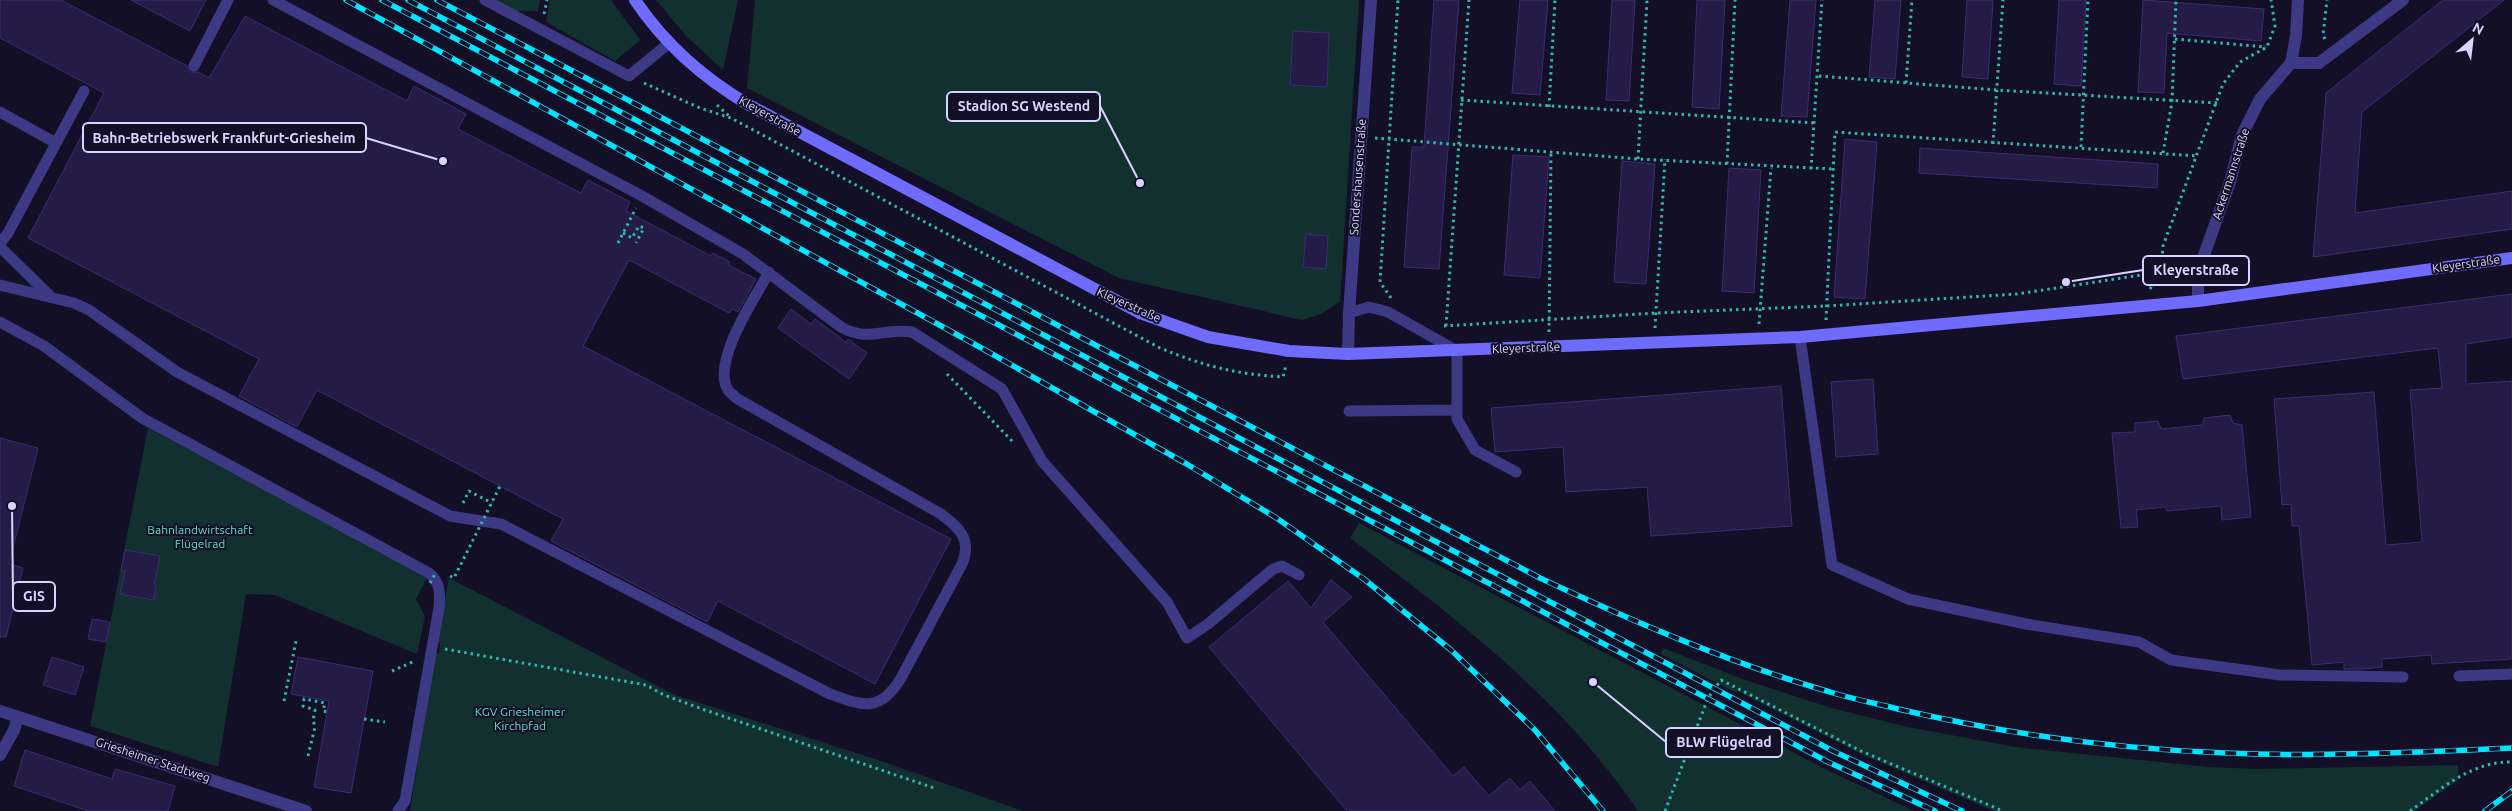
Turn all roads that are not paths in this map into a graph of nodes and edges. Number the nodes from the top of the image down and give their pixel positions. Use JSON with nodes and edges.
{"nodes":[{"id":1,"x":228,"y":0,"type":"edge"},
{"id":2,"x":274,"y":0,"type":"edge"},
{"id":3,"x":485,"y":0,"type":"edge"},
{"id":4,"x":635,"y":0,"type":"edge"},
{"id":5,"x":1371,"y":0,"type":"edge"},
{"id":6,"x":2298,"y":0,"type":"edge"},
{"id":7,"x":2403,"y":0,"type":"edge"},
{"id":8,"x":668,"y":44,"type":"junction"},
{"id":9,"x":2291,"y":63,"type":"junction"},
{"id":10,"x":194,"y":66,"type":"dead end"},
{"id":11,"x":84,"y":91,"type":"dead end"},
{"id":12,"x":0,"y":112,"type":"edge"},
{"id":13,"x":56,"y":144,"type":"junction"},
{"id":14,"x":0,"y":243,"type":"edge"},
{"id":15,"x":0,"y":247,"type":"edge"},
{"id":16,"x":2512,"y":258,"type":"edge"},
{"id":17,"x":769,"y":272,"type":"junction"},
{"id":18,"x":0,"y":285,"type":"edge"},
{"id":19,"x":51,"y":297,"type":"junction"},
{"id":20,"x":2198,"y":301,"type":"junction"},
{"id":21,"x":1349,"y":313,"type":"junction"},
{"id":22,"x":0,"y":322,"type":"edge"},
{"id":23,"x":1800,"y":337,"type":"junction"},
{"id":24,"x":1457,"y":351,"type":"junction"},
{"id":25,"x":1348,"y":354,"type":"junction"},
{"id":26,"x":1457,"y":410,"type":"junction"},
{"id":27,"x":1349,"y":411,"type":"dead end"},
{"id":28,"x":1516,"y":472,"type":"dead end"},
{"id":29,"x":1299,"y":575,"type":"dead end"},
{"id":30,"x":2512,"y":674,"type":"edge"},
{"id":31,"x":2459,"y":676,"type":"dead end"},
{"id":32,"x":2403,"y":677,"type":"dead end"},
{"id":33,"x":0,"y":711,"type":"edge"},
{"id":34,"x":18,"y":717,"type":"junction"},
{"id":35,"x":0,"y":755,"type":"edge"},
{"id":36,"x":306,"y":811,"type":"edge"},
{"id":37,"x":398,"y":811,"type":"edge"}],
"edges":[{"from":1,"to":10,"type":"lane"},
{"from":2,"to":17,"type":"lane"},
{"from":3,"to":8,"type":"lane"},
{"from":4,"to":8,"type":"street","name":"Kleyerstraße"},
{"from":5,"to":21,"type":"street","name":"Sondershausenstraße"},
{"from":6,"to":9,"type":"street"},
{"from":7,"to":9,"type":"street"},
{"from":8,"to":25,"type":"street","name":"Kleyerstraße"},
{"from":9,"to":20,"type":"street","name":"Ackermannstraße"},
{"from":11,"to":13,"type":"lane"},
{"from":12,"to":13,"type":"lane"},
{"from":13,"to":14,"type":"lane"},
{"from":15,"to":19,"type":"lane"},
{"from":16,"to":20,"type":"street","name":"Kleyerstraße"},
{"from":17,"to":19,"type":"lane"},
{"from":17,"to":29,"type":"lane"},
{"from":18,"to":19,"type":"lane"},
{"from":20,"to":23,"type":"street","name":"Kleyerstraße"},
{"from":21,"to":24,"type":"lane"},
{"from":21,"to":25,"type":"street","name":"Sondershausenstraße"},
{"from":22,"to":37,"type":"lane"},
{"from":23,"to":24,"type":"street","name":"Kleyerstraße"},
{"from":23,"to":32,"type":"lane"},
{"from":24,"to":25,"type":"street","name":"Kleyerstraße"},
{"from":24,"to":26,"type":"lane"},
{"from":26,"to":27,"type":"lane"},
{"from":26,"to":28,"type":"lane"},
{"from":30,"to":31,"type":"lane"},
{"from":33,"to":34,"type":"street","name":"Griesheimer Stadtweg"},
{"from":34,"to":35,"type":"street"},
{"from":34,"to":36,"type":"street","name":"Griesheimer Stadtweg"}]}
